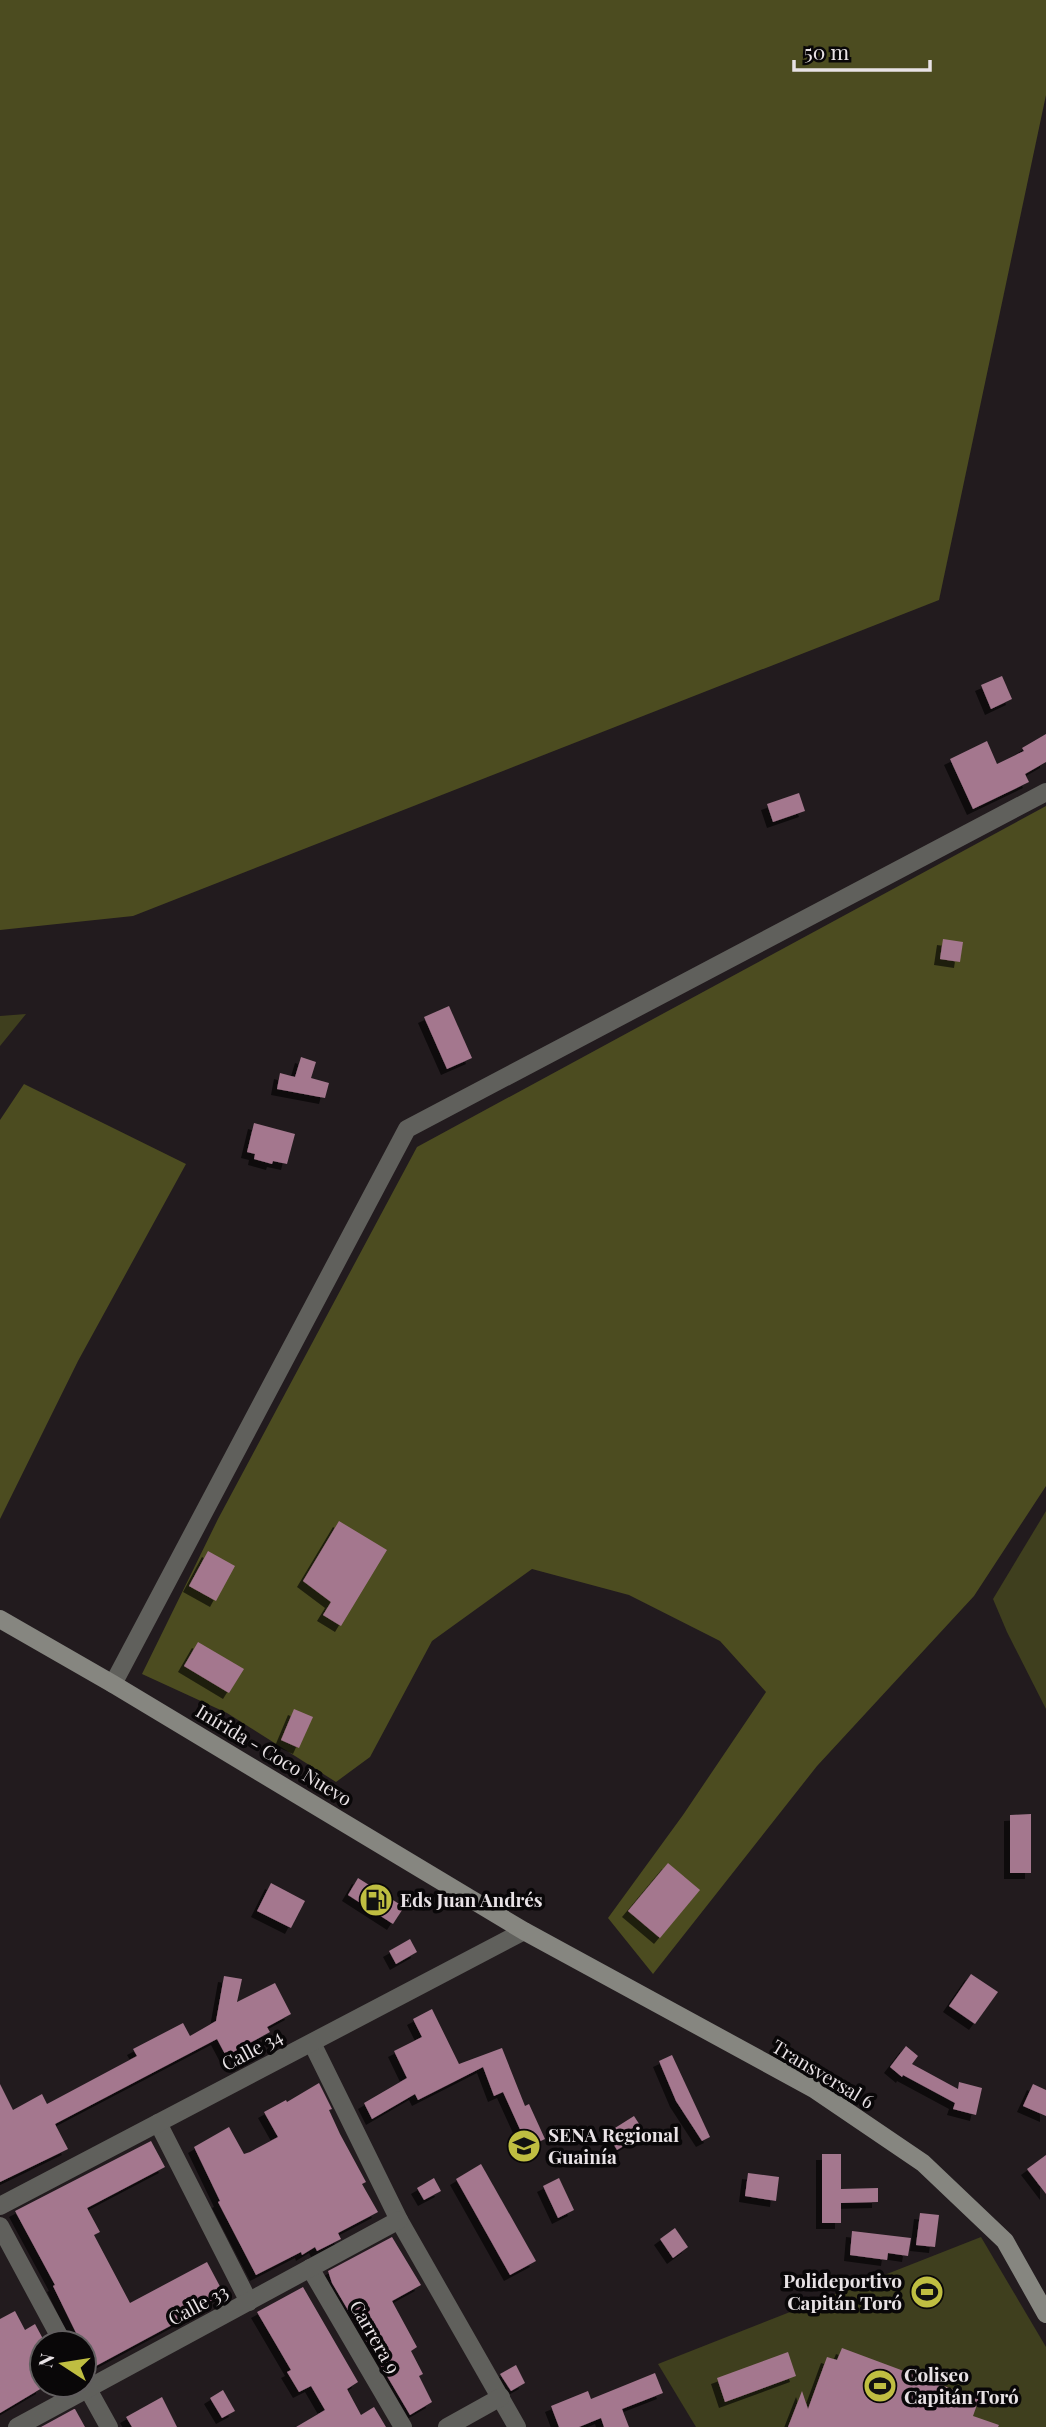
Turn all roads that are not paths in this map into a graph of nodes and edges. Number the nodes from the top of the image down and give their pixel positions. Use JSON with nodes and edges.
{"nodes":[{"id":1,"x":1046,"y":792,"type":"edge"},
{"id":2,"x":0,"y":1619,"type":"edge"},
{"id":3,"x":113,"y":1684,"type":"junction"},
{"id":4,"x":524,"y":1931,"type":"junction"},
{"id":5,"x":312,"y":2043,"type":"junction"},
{"id":6,"x":158,"y":2123,"type":"junction"},
{"id":7,"x":0,"y":2206,"type":"edge"},
{"id":8,"x":399,"y":2220,"type":"junction"},
{"id":9,"x":0,"y":2226,"type":"edge"},
{"id":10,"x":310,"y":2268,"type":"junction"},
{"id":11,"x":248,"y":2302,"type":"junction"},
{"id":12,"x":1046,"y":2314,"type":"edge"},
{"id":13,"x":55,"y":2329,"type":"edge"},
{"id":14,"x":98,"y":2380,"type":"edge"},
{"id":15,"x":501,"y":2397,"type":"junction"},
{"id":16,"x":64,"y":2399,"type":"edge"},
{"id":17,"x":93,"y":2399,"type":"edge"},
{"id":18,"x":17,"y":2427,"type":"edge"},
{"id":19,"x":109,"y":2427,"type":"edge"},
{"id":20,"x":403,"y":2427,"type":"edge"},
{"id":21,"x":447,"y":2427,"type":"edge"},
{"id":22,"x":517,"y":2427,"type":"edge"}],
"edges":[{"from":1,"to":3,"type":"street"},
{"from":2,"to":3,"type":"street","name":"Inírida - Coco Nuevo"},
{"from":3,"to":4,"type":"street","name":"Inírida - Coco Nuevo"},
{"from":4,"to":5,"type":"street","name":"Calle 34"},
{"from":4,"to":12,"type":"street","name":"Transversal 6"},
{"from":5,"to":6,"type":"street","name":"Calle 34"},
{"from":5,"to":8,"type":"street"},
{"from":6,"to":7,"type":"street","name":"Calle 34"},
{"from":6,"to":11,"type":"street"},
{"from":8,"to":10,"type":"street","name":"Calle 33"},
{"from":8,"to":15,"type":"street"},
{"from":9,"to":13,"type":"street"},
{"from":10,"to":11,"type":"street","name":"Calle 33"},
{"from":10,"to":20,"type":"street","name":"Carrera 9"},
{"from":11,"to":14,"type":"street","name":"Calle 33"},
{"from":15,"to":21,"type":"street"},
{"from":15,"to":22,"type":"street"},
{"from":16,"to":18,"type":"street","name":"Calle 33"},
{"from":17,"to":19,"type":"street"}]}
